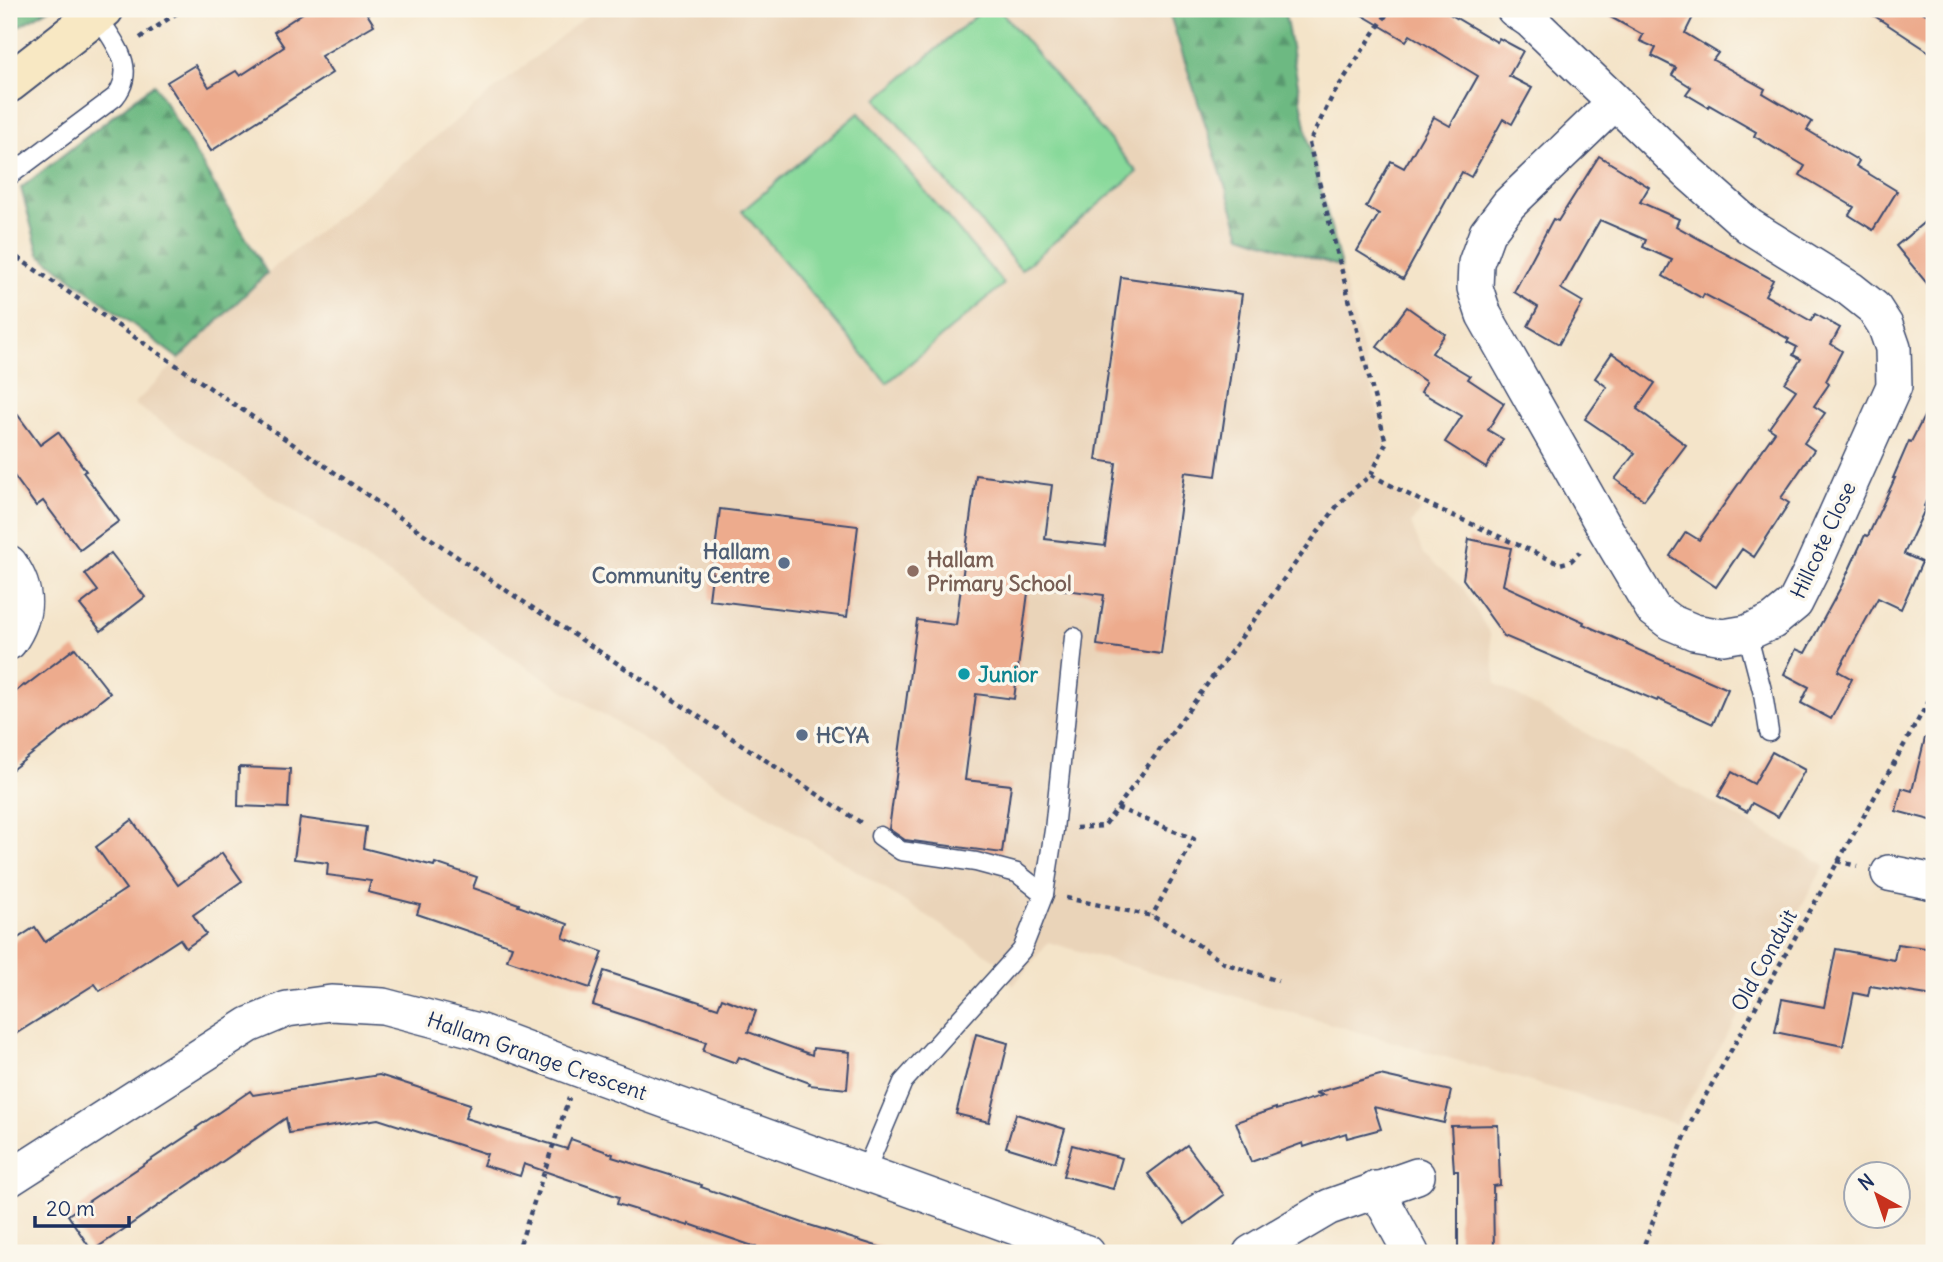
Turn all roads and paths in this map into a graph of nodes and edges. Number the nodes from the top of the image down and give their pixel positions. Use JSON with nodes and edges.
{"nodes":[{"id":1,"x":183,"y":9,"type":"edge"},
{"id":2,"x":1390,"y":9,"type":"edge"},
{"id":3,"x":1514,"y":9,"type":"edge"},
{"id":4,"x":100,"y":12,"type":"edge"},
{"id":5,"x":119,"y":53,"type":"junction"},
{"id":6,"x":9,"y":83,"type":"edge"},
{"id":7,"x":1615,"y":102,"type":"junction"},
{"id":8,"x":9,"y":176,"type":"edge"},
{"id":9,"x":9,"y":252,"type":"edge"},
{"id":10,"x":1371,"y":475,"type":"junction"},
{"id":11,"x":1603,"y":525,"type":"junction"},
{"id":12,"x":9,"y":563,"type":"edge"},
{"id":13,"x":1747,"y":633,"type":"junction"},
{"id":14,"x":1074,"y":636,"type":"dead end"},
{"id":15,"x":9,"y":642,"type":"edge"},
{"id":16,"x":1934,"y":692,"type":"edge"},
{"id":17,"x":1769,"y":732,"type":"dead end"},
{"id":18,"x":1116,"y":808,"type":"junction"},
{"id":19,"x":1054,"y":830,"type":"junction"},
{"id":20,"x":880,"y":836,"type":"joint"},
{"id":21,"x":1889,"y":873,"type":"dead end"},
{"id":22,"x":1934,"y":882,"type":"edge"},
{"id":23,"x":1044,"y":894,"type":"junction"},
{"id":24,"x":1152,"y":916,"type":"junction"},
{"id":25,"x":1278,"y":981,"type":"dead end"},
{"id":26,"x":579,"y":1069,"type":"junction"},
{"id":27,"x":865,"y":1172,"type":"junction"},
{"id":28,"x":1418,"y":1176,"type":"dead end"},
{"id":29,"x":9,"y":1179,"type":"edge"},
{"id":30,"x":1376,"y":1189,"type":"junction"},
{"id":31,"x":517,"y":1253,"type":"edge"},
{"id":32,"x":1088,"y":1253,"type":"edge"},
{"id":33,"x":1251,"y":1253,"type":"edge"},
{"id":34,"x":1410,"y":1253,"type":"edge"},
{"id":35,"x":1641,"y":1253,"type":"edge"}],
"edges":[{"from":1,"to":5,"type":"path"},
{"from":2,"to":10,"type":"path"},
{"from":3,"to":7,"type":"street","name":"Hillcote Close"},
{"from":4,"to":5,"type":"lane"},
{"from":4,"to":6,"type":"street"},
{"from":5,"to":8,"type":"lane"},
{"from":7,"to":11,"type":"street","name":"Hillcote Close"},
{"from":7,"to":13,"type":"street","name":"Hillcote Close"},
{"from":9,"to":20,"type":"path"},
{"from":10,"to":11,"type":"path"},
{"from":10,"to":18,"type":"path"},
{"from":11,"to":13,"type":"street","name":"Hillcote Close"},
{"from":12,"to":15,"type":"street"},
{"from":13,"to":17,"type":"lane"},
{"from":14,"to":19,"type":"lane"},
{"from":16,"to":35,"type":"path","name":"Old Conduit"},
{"from":18,"to":19,"type":"path"},
{"from":18,"to":24,"type":"path"},
{"from":19,"to":23,"type":"lane"},
{"from":20,"to":23,"type":"lane"},
{"from":21,"to":22,"type":"street"},
{"from":23,"to":24,"type":"path"},
{"from":23,"to":27,"type":"lane"},
{"from":24,"to":25,"type":"path"},
{"from":26,"to":27,"type":"street","name":"Hallam Grange Crescent"},
{"from":26,"to":29,"type":"street","name":"Hallam Grange Crescent"},
{"from":26,"to":31,"type":"path"},
{"from":27,"to":32,"type":"street","name":"Hallam Grange Crescent"},
{"from":28,"to":30,"type":"street"},
{"from":30,"to":33,"type":"street"},
{"from":30,"to":34,"type":"street"}]}
